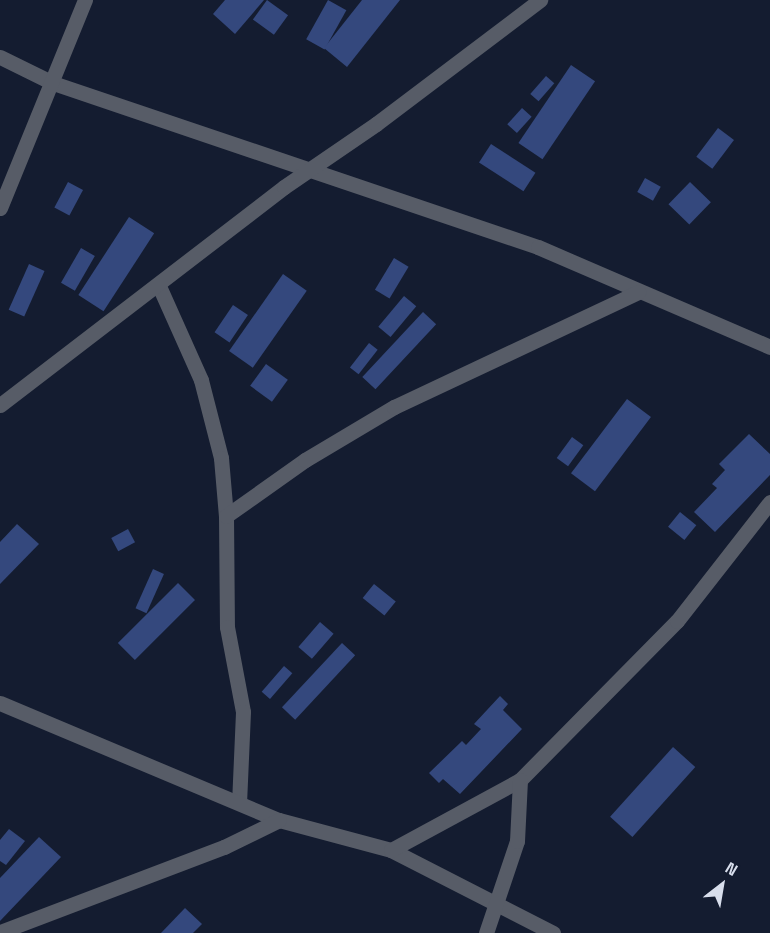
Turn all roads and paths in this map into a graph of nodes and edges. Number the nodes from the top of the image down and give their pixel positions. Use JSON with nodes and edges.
{"nodes":[{"id":1,"x":85,"y":0,"type":"edge"},
{"id":2,"x":540,"y":0,"type":"edge"},
{"id":3,"x":0,"y":57,"type":"edge"},
{"id":4,"x":53,"y":83,"type":"junction"},
{"id":5,"x":311,"y":168,"type":"junction"},
{"id":6,"x":0,"y":208,"type":"edge"},
{"id":7,"x":159,"y":286,"type":"junction"},
{"id":8,"x":638,"y":292,"type":"junction"},
{"id":9,"x":770,"y":347,"type":"edge"},
{"id":10,"x":0,"y":405,"type":"edge"},
{"id":11,"x":770,"y":502,"type":"edge"},
{"id":12,"x":226,"y":516,"type":"junction"},
{"id":13,"x":0,"y":703,"type":"edge"},
{"id":14,"x":520,"y":780,"type":"junction"},
{"id":15,"x":239,"y":802,"type":"junction"},
{"id":16,"x":279,"y":820,"type":"junction"},
{"id":17,"x":391,"y":850,"type":"junction"},
{"id":18,"x":498,"y":906,"type":"junction"},
{"id":19,"x":0,"y":932,"type":"edge"},
{"id":20,"x":486,"y":933,"type":"edge"},
{"id":21,"x":553,"y":933,"type":"edge"}],
"edges":[{"from":1,"to":4,"type":"lane"},
{"from":2,"to":5,"type":"lane"},
{"from":3,"to":4,"type":"lane"},
{"from":4,"to":5,"type":"lane"},
{"from":4,"to":6,"type":"lane"},
{"from":5,"to":7,"type":"lane"},
{"from":5,"to":8,"type":"lane"},
{"from":7,"to":10,"type":"lane"},
{"from":7,"to":12,"type":"lane"},
{"from":8,"to":9,"type":"lane"},
{"from":8,"to":12,"type":"lane"},
{"from":11,"to":14,"type":"lane"},
{"from":12,"to":15,"type":"lane"},
{"from":13,"to":15,"type":"lane"},
{"from":14,"to":17,"type":"lane"},
{"from":14,"to":18,"type":"lane"},
{"from":15,"to":16,"type":"lane"},
{"from":16,"to":17,"type":"lane"},
{"from":16,"to":19,"type":"lane"},
{"from":17,"to":18,"type":"lane"},
{"from":18,"to":20,"type":"lane"},
{"from":18,"to":21,"type":"lane"}]}
